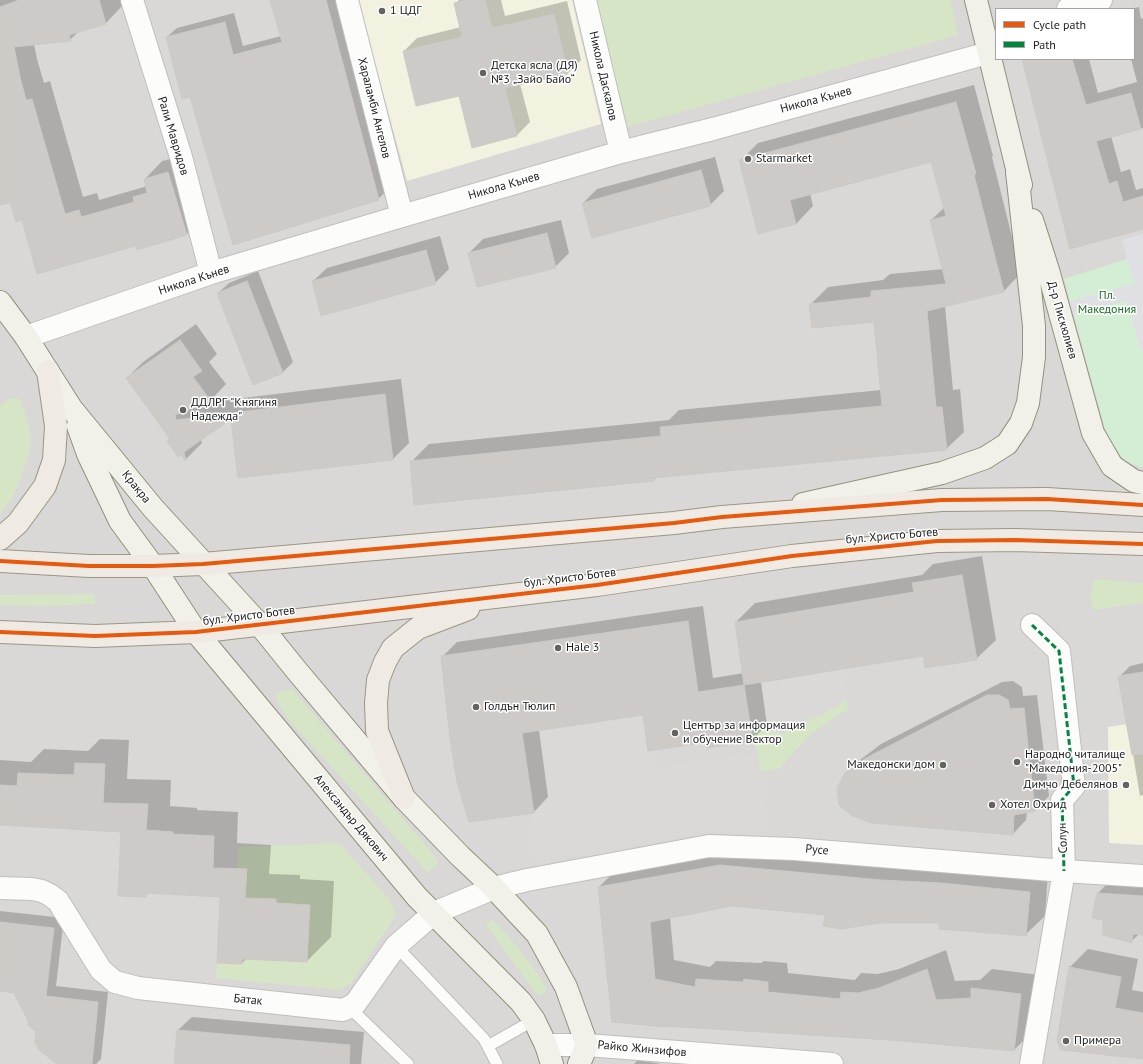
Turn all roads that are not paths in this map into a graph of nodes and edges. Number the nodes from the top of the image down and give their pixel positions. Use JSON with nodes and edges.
{"nodes":[{"id":1,"x":132,"y":0,"type":"edge"},
{"id":2,"x":347,"y":0,"type":"edge"},
{"id":3,"x":585,"y":0,"type":"edge"},
{"id":4,"x":976,"y":0,"type":"edge"},
{"id":5,"x":1101,"y":0,"type":"edge"},
{"id":6,"x":1072,"y":8,"type":"edge"},
{"id":7,"x":990,"y":30,"type":"edge"},
{"id":8,"x":988,"y":53,"type":"junction"},
{"id":9,"x":621,"y":152,"type":"junction"},
{"id":10,"x":1017,"y":172,"type":"junction"},
{"id":11,"x":402,"y":216,"type":"junction"},
{"id":12,"x":211,"y":273,"type":"junction"},
{"id":13,"x":0,"y":302,"type":"edge"},
{"id":14,"x":26,"y":337,"type":"junction"},
{"id":15,"x":48,"y":371,"type":"junction"},
{"id":16,"x":71,"y":408,"type":"junction"},
{"id":17,"x":1143,"y":483,"type":"edge"},
{"id":18,"x":1143,"y":505,"type":"edge"},
{"id":19,"x":760,"y":514,"type":"junction"},
{"id":20,"x":0,"y":539,"type":"edge"},
{"id":21,"x":1143,"y":544,"type":"edge"},
{"id":22,"x":0,"y":561,"type":"edge"},
{"id":23,"x":203,"y":564,"type":"junction"},
{"id":24,"x":153,"y":566,"type":"junction"},
{"id":25,"x":498,"y":597,"type":"junction"},
{"id":26,"x":259,"y":624,"type":"junction"},
{"id":27,"x":1032,"y":625,"type":"dead end"},
{"id":28,"x":0,"y":632,"type":"edge"},
{"id":29,"x":196,"y":632,"type":"junction"},
{"id":30,"x":404,"y":798,"type":"junction"},
{"id":31,"x":1064,"y":871,"type":"junction"},
{"id":32,"x":1143,"y":876,"type":"edge"},
{"id":33,"x":0,"y":888,"type":"edge"},
{"id":34,"x":494,"y":888,"type":"junction"},
{"id":35,"x":434,"y":913,"type":"junction"},
{"id":36,"x":396,"y":946,"type":"junction"},
{"id":37,"x":350,"y":1008,"type":"junction"},
{"id":38,"x":534,"y":1020,"type":"junction"},
{"id":39,"x":488,"y":1046,"type":"junction"},
{"id":40,"x":549,"y":1054,"type":"edge"},
{"id":41,"x":586,"y":1058,"type":"edge"},
{"id":42,"x":752,"y":1061,"type":"edge"},
{"id":43,"x":408,"y":1064,"type":"edge"},
{"id":44,"x":497,"y":1064,"type":"edge"},
{"id":45,"x":832,"y":1064,"type":"edge"},
{"id":46,"x":1031,"y":1064,"type":"edge"}],
"edges":[{"from":1,"to":12,"type":"street","name":"Рали Мавридов"},
{"from":2,"to":11,"type":"street","name":"Хараламби Ангелов"},
{"from":3,"to":9,"type":"street","name":"Никола Даскалов"},
{"from":4,"to":7,"type":"street","name":"Д-р Пискюлиев"},
{"from":5,"to":6,"type":"street"},
{"from":7,"to":8,"type":"street","name":"Д-р Пискюлиев"},
{"from":8,"to":9,"type":"street","name":"Никола Кънев"},
{"from":8,"to":10,"type":"street","name":"Д-р Пискюлиев"},
{"from":9,"to":11,"type":"street","name":"Никола Кънев"},
{"from":10,"to":17,"type":"street","name":"Д-р Пискюлиев"},
{"from":10,"to":19,"type":"street","name":"Д-р Пискюлиев"},
{"from":11,"to":12,"type":"street","name":"Никола Кънев"},
{"from":12,"to":14,"type":"street","name":"Никола Кънев"},
{"from":13,"to":14,"type":"street","name":"Кракра"},
{"from":14,"to":15,"type":"street","name":"Кракра"},
{"from":15,"to":16,"type":"street","name":"Кракра"},
{"from":15,"to":20,"type":"main road"},
{"from":16,"to":23,"type":"street","name":"Кракра"},
{"from":16,"to":24,"type":"street","name":"Кракра"},
{"from":18,"to":19,"type":"main road"},
{"from":19,"to":23,"type":"main road"},
{"from":21,"to":25,"type":"main road","name":"бул. Христо Ботев"},
{"from":22,"to":24,"type":"main road"},
{"from":23,"to":24,"type":"main road"},
{"from":23,"to":26,"type":"street"},
{"from":24,"to":29,"type":"street","name":"Александър Дякович"},
{"from":25,"to":26,"type":"main road","name":"бул. Христо Ботев"},
{"from":25,"to":30,"type":"main road"},
{"from":26,"to":29,"type":"main road","name":"бул. Христо Ботев"},
{"from":26,"to":30,"type":"street"},
{"from":27,"to":31,"type":"street","name":"Солун"},
{"from":28,"to":29,"type":"main road","name":"бул. Христо Ботев"},
{"from":29,"to":35,"type":"street","name":"Александър Дякович"},
{"from":30,"to":34,"type":"street"},
{"from":31,"to":32,"type":"street","name":"Русе"},
{"from":31,"to":34,"type":"street","name":"Русе"},
{"from":31,"to":46,"type":"street","name":"Солун"},
{"from":33,"to":37,"type":"street","name":"Батак"},
{"from":34,"to":35,"type":"street"},
{"from":34,"to":41,"type":"street"},
{"from":35,"to":36,"type":"street"},
{"from":35,"to":38,"type":"street","name":"Александър Дякович"},
{"from":36,"to":37,"type":"street"},
{"from":36,"to":39,"type":"lane"},
{"from":37,"to":43,"type":"lane"},
{"from":38,"to":39,"type":"lane"},
{"from":38,"to":40,"type":"street","name":"Александър Дякович"},
{"from":39,"to":44,"type":"lane"},
{"from":40,"to":41,"type":"street","name":"Райко Жинзифов"},
{"from":41,"to":42,"type":"street","name":"Райко Жинзифов"},
{"from":42,"to":45,"type":"street","name":"Райко Жинзифов"}]}
